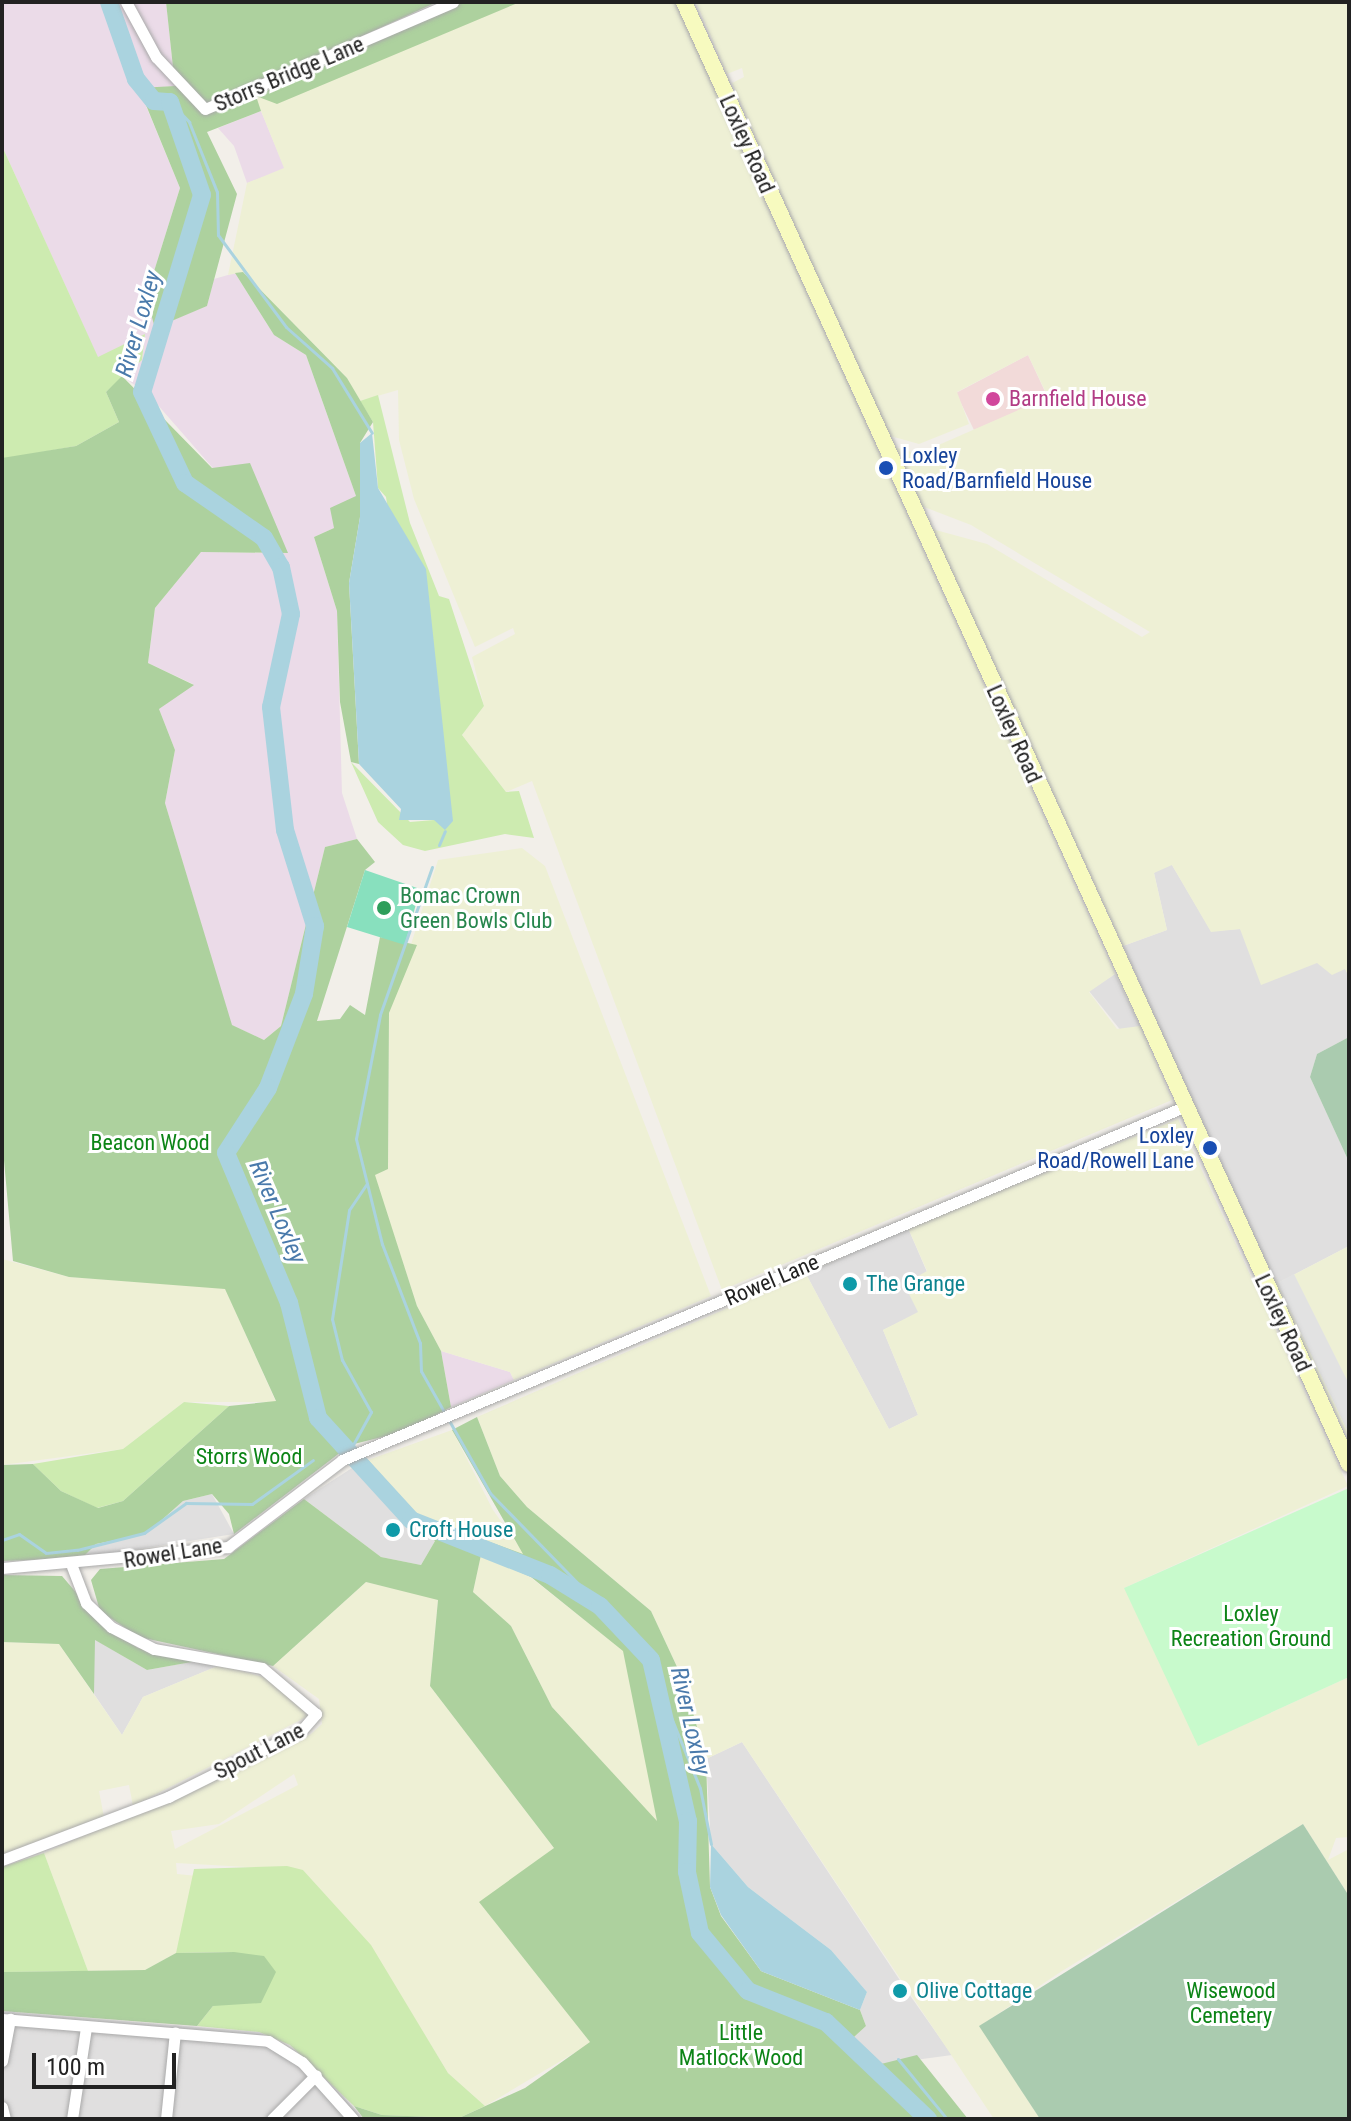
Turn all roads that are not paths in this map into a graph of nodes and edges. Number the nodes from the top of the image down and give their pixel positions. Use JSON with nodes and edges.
{"nodes":[{"id":1,"x":126,"y":2,"type":"edge"},
{"id":2,"x":453,"y":2,"type":"edge"},
{"id":3,"x":684,"y":2,"type":"edge"},
{"id":4,"x":1184,"y":1107,"type":"junction"},
{"id":5,"x":1349,"y":1464,"type":"edge"},
{"id":6,"x":72,"y":1567,"type":"junction"},
{"id":7,"x":2,"y":1568,"type":"edge"},
{"id":8,"x":2,"y":1860,"type":"edge"},
{"id":9,"x":6,"y":2019,"type":"edge"},
{"id":10,"x":86,"y":2028,"type":"junction"},
{"id":11,"x":175,"y":2032,"type":"junction"},
{"id":12,"x":2,"y":2061,"type":"edge"},
{"id":13,"x":316,"y":2075,"type":"junction"},
{"id":14,"x":2,"y":2107,"type":"edge"},
{"id":15,"x":5,"y":2119,"type":"edge"},
{"id":16,"x":72,"y":2119,"type":"edge"},
{"id":17,"x":166,"y":2119,"type":"edge"},
{"id":18,"x":272,"y":2119,"type":"edge"},
{"id":19,"x":353,"y":2119,"type":"edge"}],
"edges":[{"from":1,"to":2,"type":"street","name":"Storrs Bridge Lane"},
{"from":3,"to":4,"type":"main road","name":"Loxley Road"},
{"from":4,"to":5,"type":"main road","name":"Loxley Road"},
{"from":4,"to":6,"type":"street","name":"Rowel Lane"},
{"from":6,"to":7,"type":"street","name":"Rowel Lane"},
{"from":6,"to":8,"type":"street","name":"Spout Lane"},
{"from":9,"to":10,"type":"street"},
{"from":9,"to":12,"type":"street"},
{"from":10,"to":11,"type":"street"},
{"from":10,"to":16,"type":"street"},
{"from":11,"to":13,"type":"street"},
{"from":11,"to":17,"type":"street"},
{"from":13,"to":18,"type":"street"},
{"from":13,"to":19,"type":"street"},
{"from":14,"to":15,"type":"street"}]}
